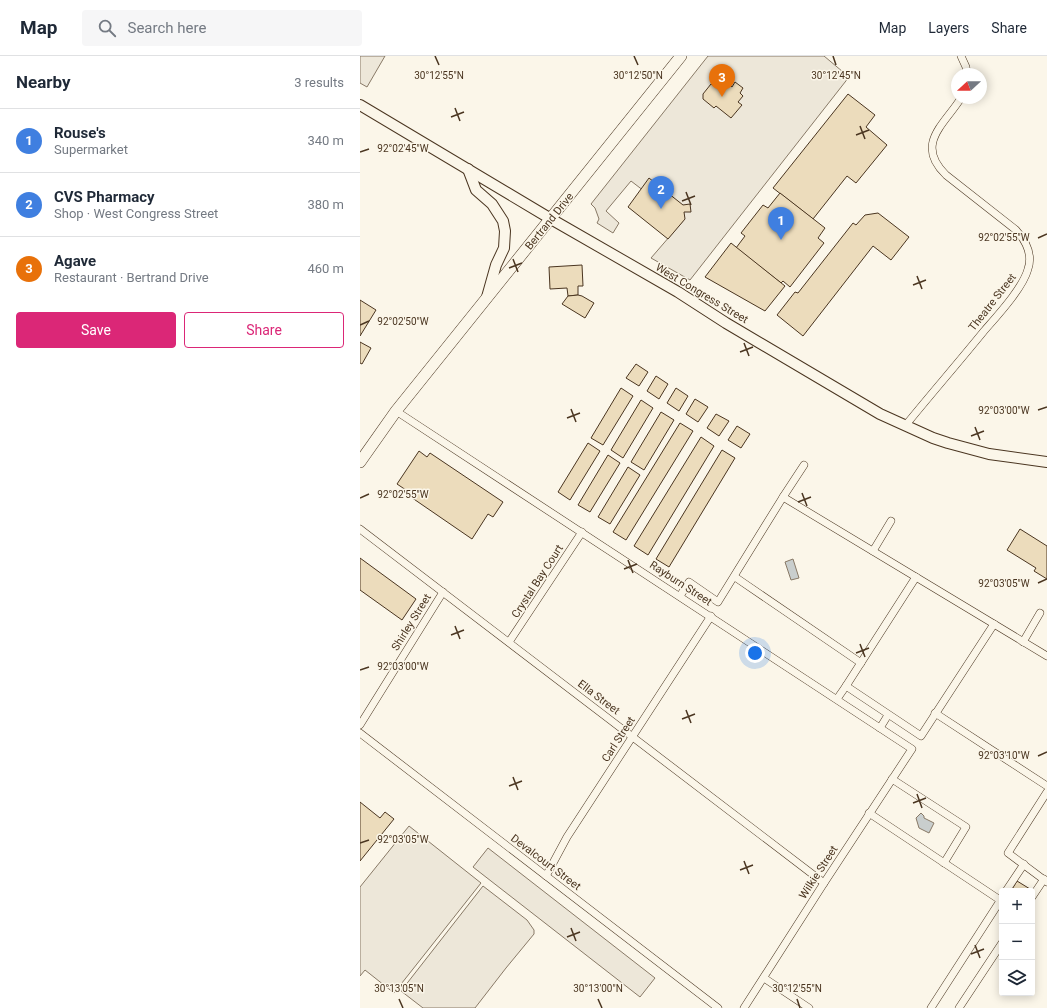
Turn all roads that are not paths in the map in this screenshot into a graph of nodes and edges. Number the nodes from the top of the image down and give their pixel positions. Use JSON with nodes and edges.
{"nodes":[{"id":1,"x":681,"y":56,"type":"edge"},
{"id":2,"x":960,"y":56,"type":"edge"},
{"id":3,"x":966,"y":68,"type":"edge"},
{"id":4,"x":360,"y":104,"type":"edge"},
{"id":5,"x":956,"y":104,"type":"edge"},
{"id":6,"x":468,"y":169,"type":"junction"},
{"id":7,"x":551,"y":219,"type":"junction"},
{"id":8,"x":486,"y":298,"type":"junction"},
{"id":9,"x":396,"y":411,"type":"junction"},
{"id":10,"x":905,"y":426,"type":"junction"},
{"id":11,"x":360,"y":462,"type":"edge"},
{"id":12,"x":1047,"y":462,"type":"edge"},
{"id":13,"x":804,"y":465,"type":"dead end"},
{"id":14,"x":783,"y":497,"type":"junction"},
{"id":15,"x":891,"y":521,"type":"dead end"},
{"id":16,"x":360,"y":529,"type":"edge"},
{"id":17,"x":582,"y":532,"type":"junction"},
{"id":18,"x":873,"y":551,"type":"junction"},
{"id":19,"x":735,"y":577,"type":"junction"},
{"id":20,"x":916,"y":577,"type":"junction"},
{"id":21,"x":443,"y":592,"type":"junction"},
{"id":22,"x":680,"y":596,"type":"junction"},
{"id":23,"x":1040,"y":613,"type":"dead end"},
{"id":24,"x":711,"y":616,"type":"junction"},
{"id":25,"x":994,"y":624,"type":"junction"},
{"id":26,"x":509,"y":642,"type":"junction"},
{"id":27,"x":1023,"y":642,"type":"junction"},
{"id":28,"x":1047,"y":656,"type":"edge"},
{"id":29,"x":861,"y":663,"type":"junction"},
{"id":30,"x":846,"y":686,"type":"junction"},
{"id":31,"x":837,"y":699,"type":"junction"},
{"id":32,"x":936,"y":713,"type":"junction"},
{"id":33,"x":888,"y":715,"type":"junction"},
{"id":34,"x":360,"y":725,"type":"edge"},
{"id":35,"x":880,"y":728,"type":"junction"},
{"id":36,"x":360,"y":733,"type":"edge"},
{"id":37,"x":633,"y":736,"type":"junction"},
{"id":38,"x":912,"y":749,"type":"joint"},
{"id":39,"x":892,"y":779,"type":"junction"},
{"id":40,"x":1047,"y":786,"type":"edge"},
{"id":41,"x":1047,"y":792,"type":"edge"},
{"id":42,"x":869,"y":814,"type":"junction"},
{"id":43,"x":944,"y":863,"type":"junction"},
{"id":44,"x":1024,"y":864,"type":"junction"},
{"id":45,"x":546,"y":876,"type":"junction"},
{"id":46,"x":1045,"y":880,"type":"edge"},
{"id":47,"x":824,"y":883,"type":"junction"},
{"id":48,"x":1008,"y":888,"type":"edge"},
{"id":49,"x":1035,"y":893,"type":"edge"},
{"id":50,"x":999,"y":898,"type":"edge"},
{"id":51,"x":999,"y":902,"type":"edge"},
{"id":52,"x":999,"y":948,"type":"edge"},
{"id":53,"x":764,"y":978,"type":"junction"},
{"id":54,"x":718,"y":1008,"type":"edge"},
{"id":55,"x":744,"y":1008,"type":"edge"},
{"id":56,"x":808,"y":1008,"type":"edge"},
{"id":57,"x":931,"y":1008,"type":"edge"},
{"id":58,"x":959,"y":1008,"type":"edge"}],
"edges":[{"from":1,"to":7,"type":"main road","name":"Bertrand Drive"},
{"from":2,"to":3,"type":"street"},
{"from":4,"to":6,"type":"main road","name":"West Congress Street"},
{"from":5,"to":10,"type":"street","name":"Theatre Street"},
{"from":6,"to":7,"type":"main road","name":"West Congress Street"},
{"from":6,"to":8,"type":"main road"},
{"from":7,"to":8,"type":"main road","name":"Bertrand Drive"},
{"from":7,"to":10,"type":"main road","name":"West Congress Street"},
{"from":8,"to":9,"type":"main road","name":"Bertrand Drive"},
{"from":9,"to":11,"type":"main road","name":"Bertrand Drive"},
{"from":9,"to":17,"type":"street","name":"Rayburn Street"},
{"from":10,"to":12,"type":"main road","name":"West Congress Street"},
{"from":13,"to":14,"type":"street"},
{"from":14,"to":18,"type":"street"},
{"from":14,"to":19,"type":"street"},
{"from":15,"to":18,"type":"street"},
{"from":16,"to":21,"type":"street","name":"Ella Street"},
{"from":17,"to":22,"type":"street","name":"Rayburn Street"},
{"from":17,"to":26,"type":"street","name":"Crystal Bay Court"},
{"from":18,"to":20,"type":"street"},
{"from":19,"to":22,"type":"street"},
{"from":19,"to":29,"type":"street"},
{"from":20,"to":25,"type":"street"},
{"from":20,"to":29,"type":"street"},
{"from":21,"to":26,"type":"street","name":"Ella Street"},
{"from":21,"to":34,"type":"street","name":"Shirley Street"},
{"from":22,"to":24,"type":"street","name":"Rayburn Street"},
{"from":23,"to":27,"type":"street"},
{"from":24,"to":31,"type":"street","name":"Rayburn Street"},
{"from":24,"to":37,"type":"street","name":"Carl Street"},
{"from":25,"to":27,"type":"street"},
{"from":25,"to":32,"type":"street"},
{"from":26,"to":37,"type":"street","name":"Ella Street"},
{"from":27,"to":28,"type":"street"},
{"from":29,"to":30,"type":"street"},
{"from":30,"to":31,"type":"street"},
{"from":30,"to":33,"type":"street"},
{"from":31,"to":35,"type":"street","name":"Rayburn Street"},
{"from":32,"to":33,"type":"street"},
{"from":32,"to":40,"type":"street"},
{"from":33,"to":35,"type":"street"},
{"from":35,"to":38,"type":"street","name":"Rayburn Street"},
{"from":36,"to":45,"type":"street","name":"Devalcourt Street"},
{"from":37,"to":45,"type":"street","name":"Carl Street"},
{"from":37,"to":47,"type":"street","name":"Ella Street"},
{"from":38,"to":39,"type":"street","name":"Wilkie Street"},
{"from":39,"to":42,"type":"street","name":"Wilkie Street"},
{"from":39,"to":43,"type":"street"},
{"from":41,"to":44,"type":"street"},
{"from":42,"to":43,"type":"street"},
{"from":42,"to":47,"type":"street","name":"Wilkie Street"},
{"from":43,"to":50,"type":"street"},
{"from":44,"to":46,"type":"street"},
{"from":44,"to":48,"type":"street"},
{"from":45,"to":54,"type":"street","name":"Devalcourt Street"},
{"from":46,"to":49,"type":"street"},
{"from":47,"to":53,"type":"street","name":"Wilkie Street"},
{"from":51,"to":57,"type":"street"},
{"from":52,"to":58,"type":"street"},
{"from":53,"to":55,"type":"street","name":"Wilkie Street"},
{"from":53,"to":56,"type":"street"}]}
